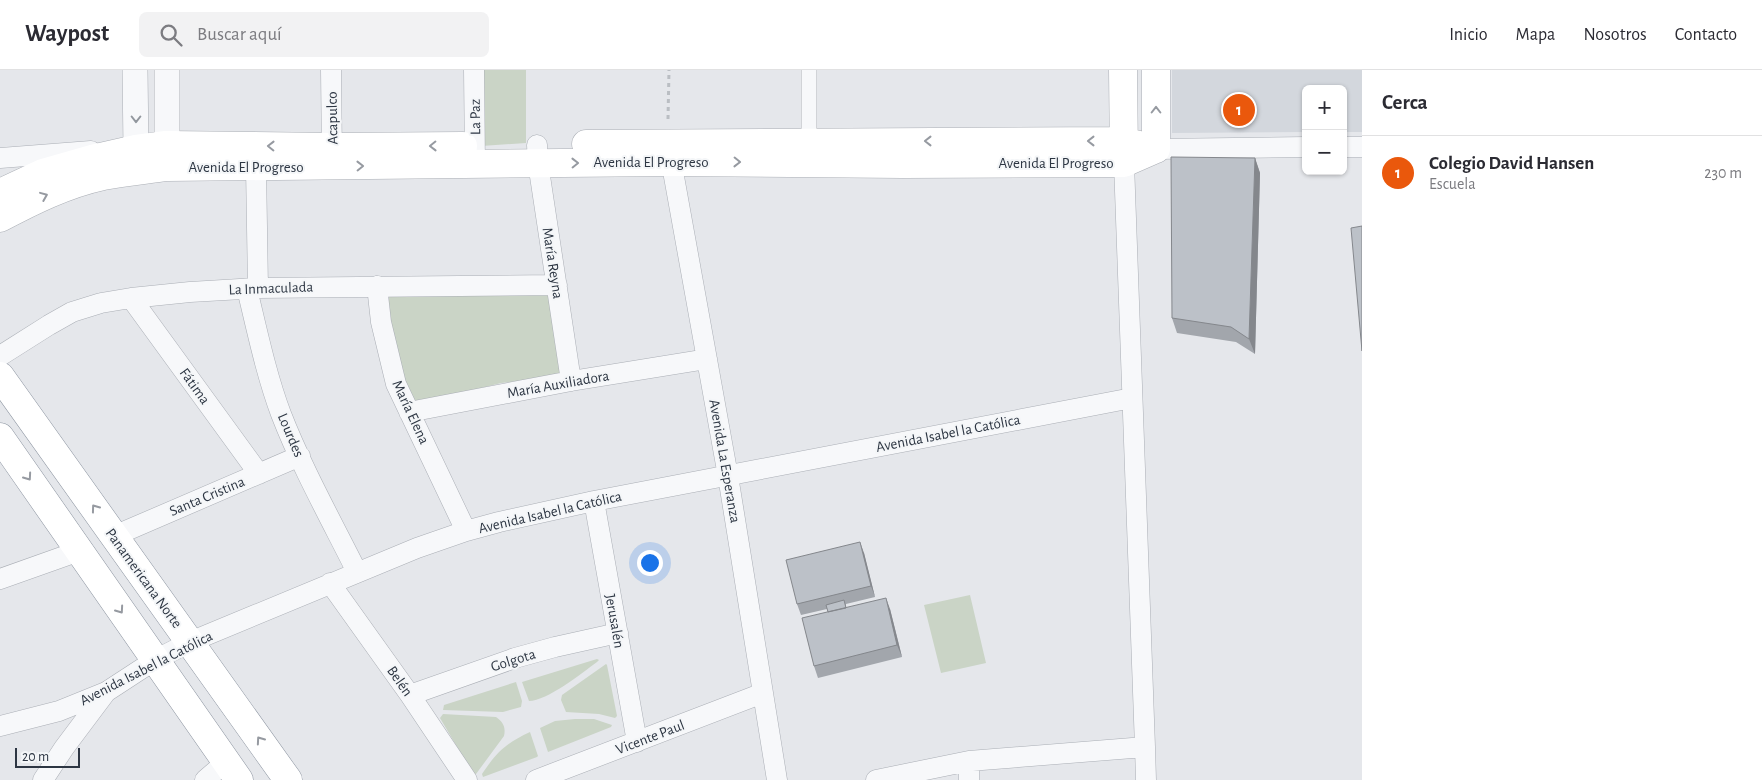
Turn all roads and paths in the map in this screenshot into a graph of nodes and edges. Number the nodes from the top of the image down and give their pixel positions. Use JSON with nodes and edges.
{"nodes":[{"id":1,"x":135,"y":70,"type":"edge"},
{"id":2,"x":167,"y":70,"type":"edge"},
{"id":3,"x":331,"y":70,"type":"edge"},
{"id":4,"x":474,"y":70,"type":"edge"},
{"id":5,"x":669,"y":70,"type":"edge"},
{"id":6,"x":809,"y":70,"type":"edge"},
{"id":7,"x":1123,"y":70,"type":"edge"},
{"id":8,"x":1156,"y":70,"type":"edge"},
{"id":9,"x":809,"y":142,"type":"junction"},
{"id":10,"x":1302,"y":147,"type":"edge"},
{"id":11,"x":1347,"y":147,"type":"edge"},
{"id":12,"x":1362,"y":147,"type":"edge"},
{"id":13,"x":1156,"y":149,"type":"junction"},
{"id":14,"x":669,"y":152,"type":"junction"},
{"id":15,"x":1124,"y":152,"type":"junction"},
{"id":16,"x":538,"y":154,"type":"junction"},
{"id":17,"x":475,"y":155,"type":"junction"},
{"id":18,"x":167,"y":156,"type":"junction"},
{"id":19,"x":332,"y":157,"type":"junction"},
{"id":20,"x":0,"y":158,"type":"edge"},
{"id":21,"x":137,"y":160,"type":"junction"},
{"id":22,"x":256,"y":167,"type":"junction"},
{"id":23,"x":0,"y":193,"type":"edge"},
{"id":24,"x":0,"y":218,"type":"edge"},
{"id":25,"x":557,"y":285,"type":"junction"},
{"id":26,"x":377,"y":286,"type":"junction"},
{"id":27,"x":252,"y":288,"type":"junction"},
{"id":28,"x":131,"y":298,"type":"junction"},
{"id":29,"x":0,"y":356,"type":"edge"},
{"id":30,"x":707,"y":360,"type":"junction"},
{"id":31,"x":0,"y":376,"type":"edge"},
{"id":32,"x":571,"y":381,"type":"junction"},
{"id":33,"x":1132,"y":398,"type":"junction"},
{"id":34,"x":409,"y":412,"type":"junction"},
{"id":35,"x":0,"y":437,"type":"edge"},
{"id":36,"x":300,"y":456,"type":"junction"},
{"id":37,"x":259,"y":474,"type":"junction"},
{"id":38,"x":728,"y":476,"type":"junction"},
{"id":39,"x":594,"y":501,"type":"junction"},
{"id":40,"x":466,"y":531,"type":"junction"},
{"id":41,"x":114,"y":536,"type":"junction"},
{"id":42,"x":79,"y":551,"type":"junction"},
{"id":43,"x":357,"y":572,"type":"junction"},
{"id":44,"x":0,"y":579,"type":"edge"},
{"id":45,"x":330,"y":583,"type":"junction"},
{"id":46,"x":618,"y":633,"type":"junction"},
{"id":47,"x":190,"y":642,"type":"junction"},
{"id":48,"x":155,"y":660,"type":"junction"},
{"id":49,"x":106,"y":692,"type":"junction"},
{"id":50,"x":763,"y":693,"type":"junction"},
{"id":51,"x":410,"y":695,"type":"junction"},
{"id":52,"x":0,"y":726,"type":"edge"},
{"id":53,"x":637,"y":742,"type":"junction"},
{"id":54,"x":1145,"y":747,"type":"junction"},
{"id":55,"x":232,"y":771,"type":"edge"},
{"id":56,"x":969,"y":771,"type":"edge"},
{"id":57,"x":43,"y":780,"type":"edge"},
{"id":58,"x":205,"y":780,"type":"edge"},
{"id":59,"x":288,"y":780,"type":"edge"},
{"id":60,"x":467,"y":780,"type":"edge"},
{"id":61,"x":536,"y":780,"type":"edge"},
{"id":62,"x":777,"y":780,"type":"edge"},
{"id":63,"x":876,"y":780,"type":"edge"},
{"id":64,"x":1146,"y":780,"type":"edge"}],
"edges":[{"from":1,"to":21,"type":"street","one_way":true},
{"from":2,"to":18,"type":"street"},
{"from":3,"to":19,"type":"street","name":"Acapulco"},
{"from":4,"to":17,"type":"street","name":"La Paz"},
{"from":5,"to":14,"type":"path"},
{"from":6,"to":9,"type":"street"},
{"from":7,"to":15,"type":"main road"},
{"from":13,"to":8,"type":"main road","one_way":true},
{"from":9,"to":14,"type":"main road","name":"Avenida El Progreso"},
{"from":15,"to":9,"type":"main road","name":"Avenida El Progreso","one_way":true},
{"from":10,"to":13,"type":"street"},
{"from":11,"to":12,"type":"street"},
{"from":13,"to":15,"type":"main road","name":"Avenida El Progreso"},
{"from":14,"to":15,"type":"main road","name":"Avenida El Progreso","one_way":true},
{"from":14,"to":16,"type":"main road","name":"Avenida El Progreso"},
{"from":14,"to":30,"type":"street","name":"Avenida La Esperanza"},
{"from":15,"to":33,"type":"street"},
{"from":16,"to":17,"type":"main road","name":"Avenida El Progreso"},
{"from":16,"to":25,"type":"street","name":"María Reyna"},
{"from":17,"to":19,"type":"main road","name":"Avenida El Progreso"},
{"from":19,"to":18,"type":"main road","name":"Avenida El Progreso","one_way":true},
{"from":18,"to":21,"type":"main road","name":"Avenida El Progreso"},
{"from":18,"to":22,"type":"main road","name":"Avenida El Progreso"},
{"from":19,"to":22,"type":"main road","name":"Avenida El Progreso"},
{"from":20,"to":21,"type":"street","name":"Avenida El Progreso"},
{"from":21,"to":23,"type":"main road","name":"Avenida El Progreso"},
{"from":24,"to":21,"type":"main road","name":"Avenida El Progreso","one_way":true},
{"from":22,"to":27,"type":"street","name":"Lourdes"},
{"from":25,"to":26,"type":"street","name":"La Inmaculada"},
{"from":25,"to":32,"type":"street","name":"María Reyna"},
{"from":26,"to":27,"type":"street","name":"La Inmaculada"},
{"from":26,"to":34,"type":"street","name":"María Elena"},
{"from":27,"to":28,"type":"street","name":"La Inmaculada"},
{"from":27,"to":36,"type":"street","name":"Lourdes"},
{"from":28,"to":29,"type":"street","name":"La Inmaculada"},
{"from":28,"to":37,"type":"street","name":"Fátima"},
{"from":30,"to":32,"type":"street","name":"María Auxiliadora"},
{"from":30,"to":38,"type":"street","name":"Avenida La Esperanza"},
{"from":41,"to":31,"type":"main road","name":"Panamericana Norte","one_way":true},
{"from":32,"to":34,"type":"street","name":"María Auxiliadora"},
{"from":33,"to":38,"type":"street","name":"Avenida Isabel la Católica"},
{"from":33,"to":54,"type":"street"},
{"from":34,"to":40,"type":"street","name":"María Elena"},
{"from":35,"to":42,"type":"main road","one_way":true},
{"from":36,"to":37,"type":"street","name":"Santa Cristina"},
{"from":36,"to":43,"type":"street","name":"Lourdes"},
{"from":37,"to":41,"type":"street","name":"Santa Cristina"},
{"from":38,"to":39,"type":"street","name":"Avenida Isabel la Católica"},
{"from":38,"to":50,"type":"street","name":"Avenida La Esperanza"},
{"from":39,"to":40,"type":"street","name":"Avenida Isabel la Católica"},
{"from":39,"to":46,"type":"street","name":"Jerusalén"},
{"from":40,"to":43,"type":"street","name":"Avenida Isabel la Católica"},
{"from":41,"to":47,"type":"main road","name":"Panamericana Norte"},
{"from":42,"to":44,"type":"street"},
{"from":42,"to":48,"type":"main road","one_way":true},
{"from":43,"to":45,"type":"street","name":"Avenida Isabel la Católica"},
{"from":45,"to":47,"type":"street","name":"Avenida Isabel la Católica"},
{"from":45,"to":51,"type":"street","name":"Belén"},
{"from":46,"to":51,"type":"street","name":"Golgota"},
{"from":46,"to":53,"type":"street","name":"Jerusalén"},
{"from":47,"to":48,"type":"street","name":"Avenida Isabel la Católica"},
{"from":59,"to":47,"type":"main road","name":"Panamericana Norte","one_way":true},
{"from":48,"to":49,"type":"street","name":"Avenida Isabel la Católica"},
{"from":48,"to":55,"type":"main road"},
{"from":49,"to":52,"type":"street","name":"Avenida Isabel la Católica"},
{"from":49,"to":57,"type":"street"},
{"from":50,"to":53,"type":"street","name":"Vicente Paul"},
{"from":50,"to":62,"type":"street","name":"Avenida La Esperanza"},
{"from":51,"to":60,"type":"street","name":"Belén"},
{"from":53,"to":61,"type":"street","name":"Vicente Paul"},
{"from":54,"to":56,"type":"street"},
{"from":54,"to":64,"type":"street"},
{"from":55,"to":58,"type":"street"},
{"from":56,"to":63,"type":"street"}]}
